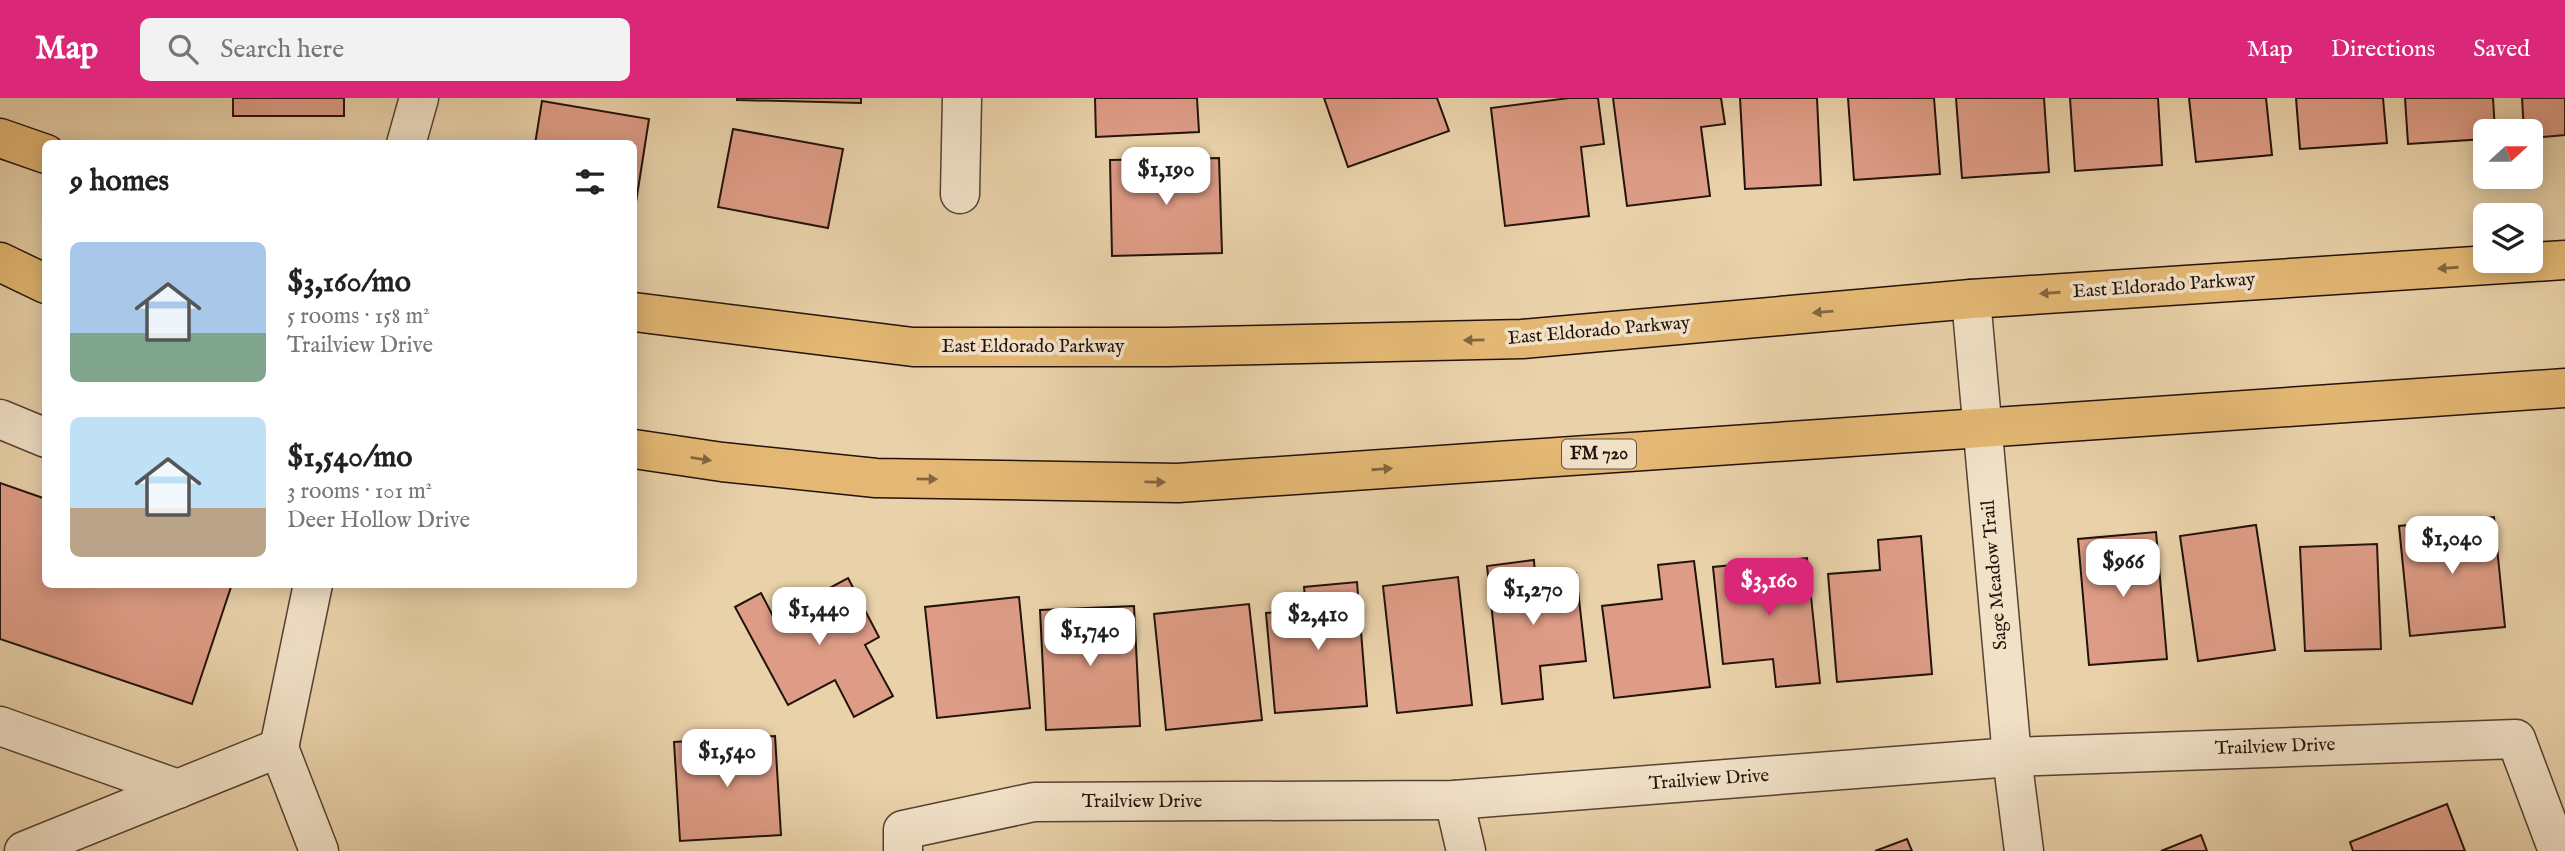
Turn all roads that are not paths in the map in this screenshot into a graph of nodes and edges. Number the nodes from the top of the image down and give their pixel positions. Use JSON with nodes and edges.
{"nodes":[{"id":1,"x":419,"y":98,"type":"edge"},
{"id":2,"x":962,"y":98,"type":"edge"},
{"id":3,"x":0,"y":138,"type":"edge"},
{"id":4,"x":407,"y":140,"type":"edge"},
{"id":5,"x":42,"y":153,"type":"edge"},
{"id":6,"x":960,"y":194,"type":"dead end"},
{"id":7,"x":2565,"y":260,"type":"edge"},
{"id":8,"x":0,"y":262,"type":"edge"},
{"id":9,"x":42,"y":282,"type":"edge"},
{"id":10,"x":1970,"y":299,"type":"junction"},
{"id":11,"x":637,"y":312,"type":"edge"},
{"id":12,"x":2565,"y":388,"type":"edge"},
{"id":13,"x":0,"y":419,"type":"edge"},
{"id":14,"x":1981,"y":429,"type":"junction"},
{"id":15,"x":42,"y":436,"type":"edge"},
{"id":16,"x":637,"y":449,"type":"edge"},
{"id":17,"x":312,"y":588,"type":"edge"},
{"id":18,"x":0,"y":726,"type":"edge"},
{"id":19,"x":279,"y":748,"type":"junction"},
{"id":20,"x":2012,"y":757,"type":"junction"},
{"id":21,"x":178,"y":789,"type":"junction"},
{"id":22,"x":1454,"y":800,"type":"junction"},
{"id":23,"x":903,"y":840,"type":"edge"},
{"id":24,"x":24,"y":851,"type":"edge"},
{"id":25,"x":319,"y":851,"type":"edge"},
{"id":26,"x":1466,"y":851,"type":"edge"},
{"id":27,"x":2024,"y":851,"type":"edge"},
{"id":28,"x":2558,"y":851,"type":"edge"}],
"edges":[{"from":1,"to":4,"type":"street"},
{"from":2,"to":6,"type":"street"},
{"from":3,"to":5,"type":"main road"},
{"from":7,"to":10,"type":"main road","name":"East Eldorado Parkway","one_way":true},
{"from":8,"to":9,"type":"main road"},
{"from":10,"to":11,"type":"main road","name":"East Eldorado Parkway","one_way":true},
{"from":10,"to":14,"type":"street","name":"Sage Meadow Trail"},
{"from":12,"to":14,"type":"main road","number":"FM 720"},
{"from":13,"to":15,"type":"street"},
{"from":16,"to":14,"type":"main road","number":"FM 720","one_way":true},
{"from":14,"to":20,"type":"street","name":"Sage Meadow Trail"},
{"from":17,"to":19,"type":"street"},
{"from":18,"to":21,"type":"street"},
{"from":19,"to":21,"type":"street"},
{"from":19,"to":25,"type":"street"},
{"from":20,"to":22,"type":"street","name":"Trailview Drive"},
{"from":20,"to":27,"type":"street","name":"Sage Meadow Trail"},
{"from":20,"to":28,"type":"street","name":"Trailview Drive"},
{"from":21,"to":24,"type":"street"},
{"from":22,"to":23,"type":"street","name":"Trailview Drive"},
{"from":22,"to":26,"type":"street"}]}
